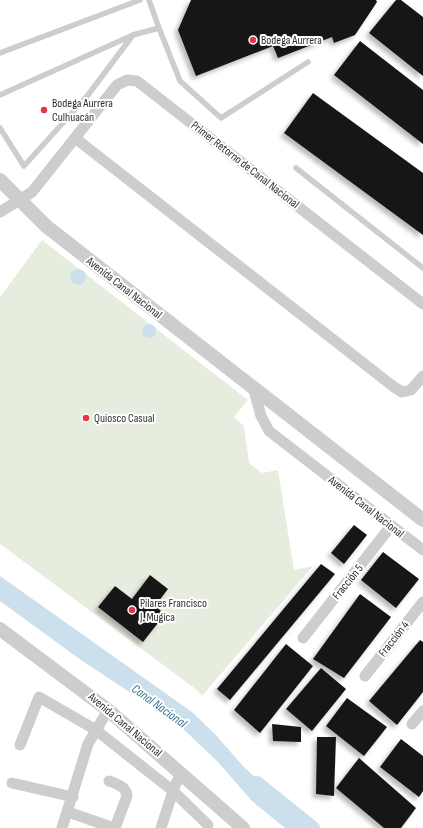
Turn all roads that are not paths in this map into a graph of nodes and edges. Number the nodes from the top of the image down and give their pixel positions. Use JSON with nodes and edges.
{"nodes":[{"id":1,"x":140,"y":0,"type":"edge"},
{"id":2,"x":149,"y":0,"type":"edge"},
{"id":3,"x":159,"y":28,"type":"junction"},
{"id":4,"x":133,"y":35,"type":"junction"},
{"id":5,"x":0,"y":53,"type":"edge"},
{"id":6,"x":308,"y":62,"type":"dead end"},
{"id":7,"x":0,"y":95,"type":"edge"},
{"id":8,"x":0,"y":128,"type":"edge"},
{"id":9,"x":75,"y":138,"type":"junction"},
{"id":10,"x":296,"y":168,"type":"dead end"},
{"id":11,"x":0,"y":180,"type":"edge"},
{"id":12,"x":19,"y":201,"type":"junction"},
{"id":13,"x":1,"y":211,"type":"edge"},
{"id":14,"x":423,"y":268,"type":"edge"},
{"id":15,"x":423,"y":304,"type":"edge"},
{"id":16,"x":423,"y":376,"type":"edge"},
{"id":17,"x":254,"y":390,"type":"junction"},
{"id":18,"x":422,"y":517,"type":"edge"},
{"id":19,"x":392,"y":526,"type":"junction"},
{"id":20,"x":423,"y":550,"type":"edge"},
{"id":21,"x":423,"y":602,"type":"edge"},
{"id":22,"x":0,"y":629,"type":"edge"},
{"id":23,"x":303,"y":638,"type":"dead end"},
{"id":24,"x":365,"y":676,"type":"dead end"},
{"id":25,"x":108,"y":710,"type":"junction"},
{"id":26,"x":423,"y":711,"type":"edge"},
{"id":27,"x":412,"y":724,"type":"dead end"},
{"id":28,"x":96,"y":730,"type":"junction"},
{"id":29,"x":20,"y":745,"type":"dead end"},
{"id":30,"x":182,"y":773,"type":"junction"},
{"id":31,"x":109,"y":781,"type":"dead end"},
{"id":32,"x":12,"y":783,"type":"dead end"},
{"id":33,"x":173,"y":791,"type":"junction"},
{"id":34,"x":73,"y":797,"type":"junction"},
{"id":35,"x":68,"y":812,"type":"junction"},
{"id":36,"x":208,"y":825,"type":"dead end"},
{"id":37,"x":62,"y":828,"type":"edge"},
{"id":38,"x":114,"y":828,"type":"edge"},
{"id":39,"x":161,"y":828,"type":"edge"},
{"id":40,"x":243,"y":828,"type":"edge"}],
"edges":[{"from":1,"to":5,"type":"lane"},
{"from":2,"to":3,"type":"lane"},
{"from":3,"to":4,"type":"lane"},
{"from":3,"to":6,"type":"lane"},
{"from":4,"to":7,"type":"lane"},
{"from":4,"to":8,"type":"lane"},
{"from":9,"to":12,"type":"street","name":"Primer Retorno de Canal Nacional"},
{"from":9,"to":15,"type":"street","name":"Primer Retorno de Canal Nacional"},
{"from":9,"to":16,"type":"street"},
{"from":10,"to":14,"type":"lane"},
{"from":11,"to":12,"type":"street","name":"Avenida Canal Nacional"},
{"from":12,"to":13,"type":"street","name":"Primer Retorno de Canal Nacional"},
{"from":12,"to":17,"type":"street","name":"Avenida Canal Nacional"},
{"from":17,"to":18,"type":"street","name":"Avenida Canal Nacional"},
{"from":17,"to":19,"type":"street","name":"Avenida Canal Nacional"},
{"from":19,"to":20,"type":"street","name":"Avenida Canal Nacional"},
{"from":19,"to":23,"type":"street","name":"Fracción 5"},
{"from":21,"to":24,"type":"street","name":"Fracción 4"},
{"from":22,"to":25,"type":"street","name":"Avenida Canal Nacional"},
{"from":25,"to":28,"type":"street"},
{"from":25,"to":30,"type":"street","name":"Avenida Canal Nacional"},
{"from":26,"to":27,"type":"street"},
{"from":28,"to":29,"type":"street"},
{"from":28,"to":33,"type":"street"},
{"from":28,"to":34,"type":"street"},
{"from":30,"to":33,"type":"street"},
{"from":30,"to":40,"type":"street","name":"Avenida Canal Nacional"},
{"from":31,"to":38,"type":"street"},
{"from":32,"to":34,"type":"street"},
{"from":33,"to":36,"type":"street"},
{"from":33,"to":39,"type":"street"},
{"from":34,"to":35,"type":"street"},
{"from":35,"to":37,"type":"street"},
{"from":35,"to":38,"type":"street"}]}
